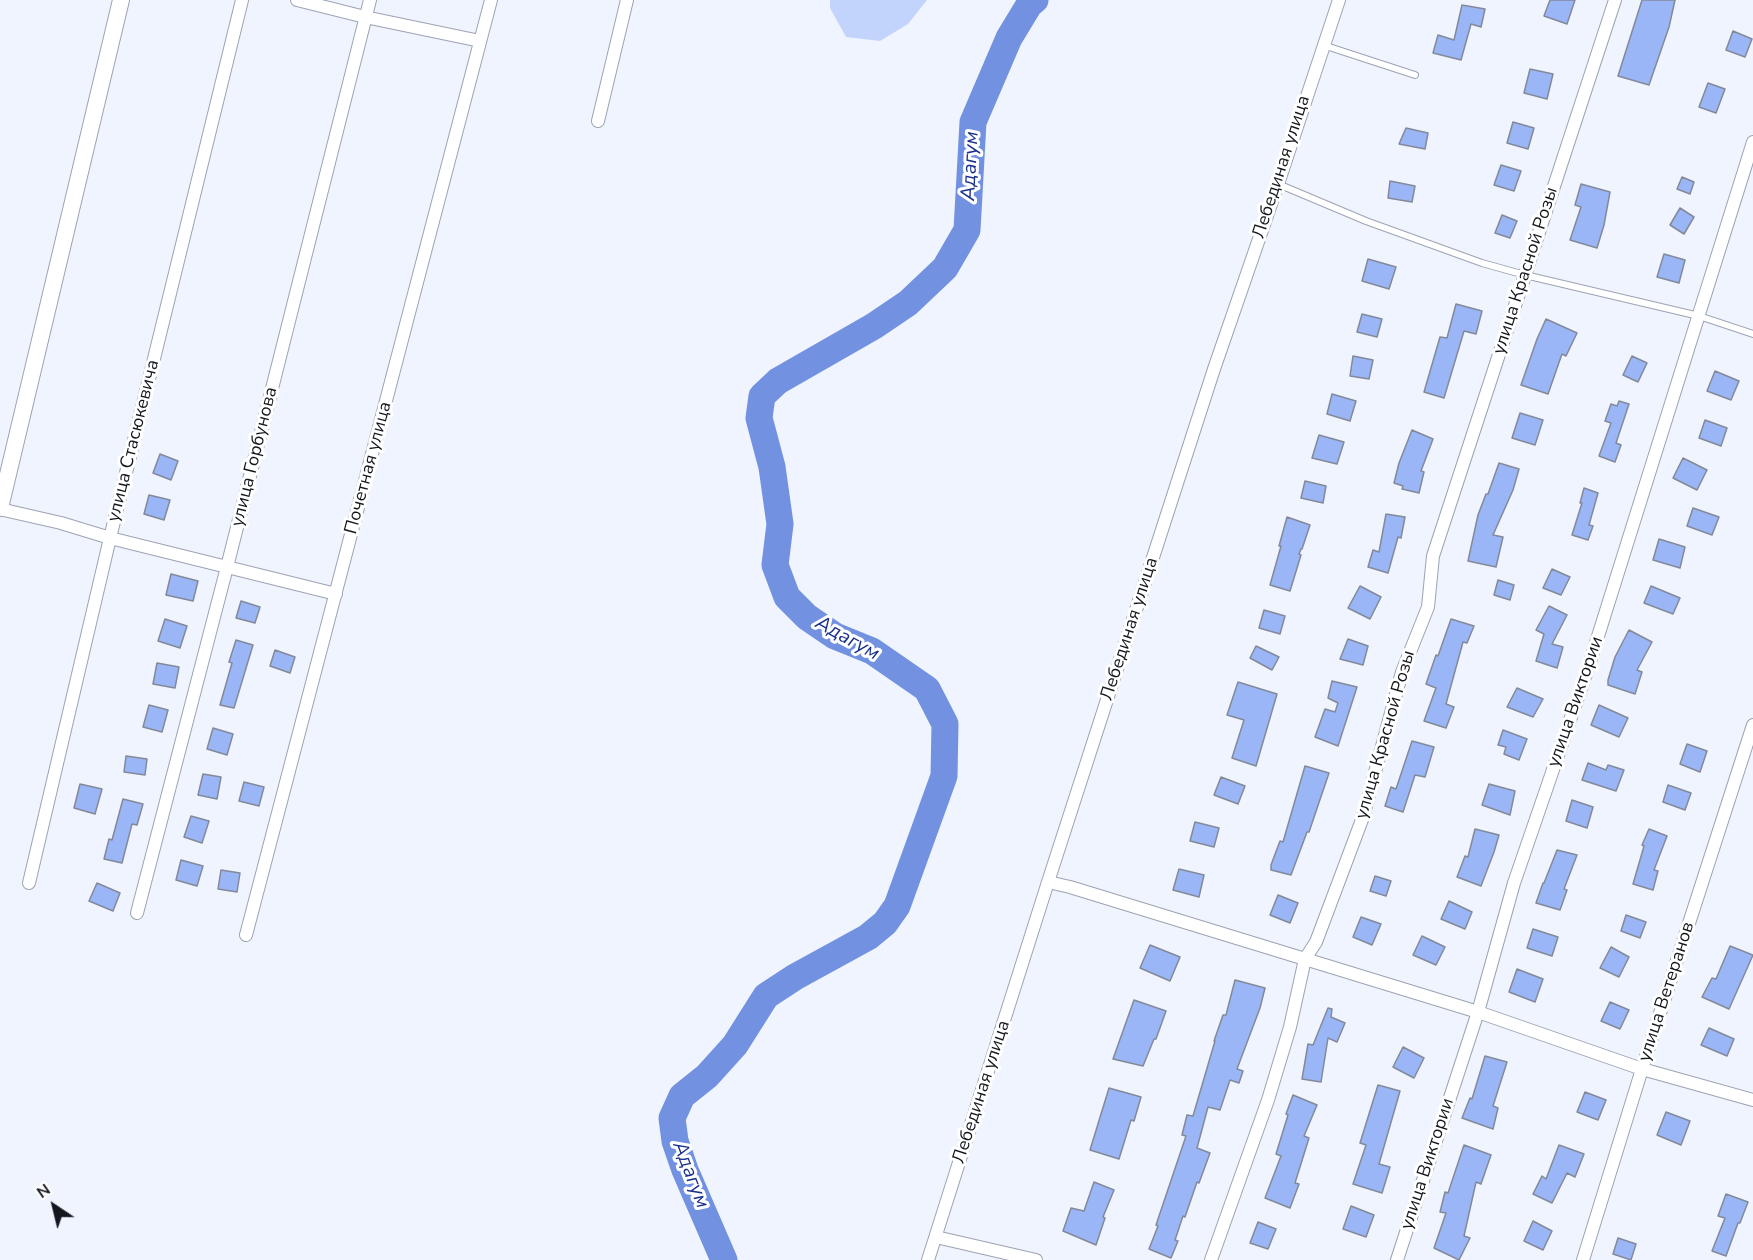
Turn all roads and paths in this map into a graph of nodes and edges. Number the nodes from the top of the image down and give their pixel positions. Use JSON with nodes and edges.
{"nodes":[{"id":1,"x":121,"y":0,"type":"edge"},
{"id":2,"x":242,"y":0,"type":"edge"},
{"id":3,"x":297,"y":0,"type":"edge"},
{"id":4,"x":370,"y":0,"type":"edge"},
{"id":5,"x":490,"y":0,"type":"edge"},
{"id":6,"x":627,"y":0,"type":"edge"},
{"id":7,"x":1338,"y":0,"type":"edge"},
{"id":8,"x":1615,"y":0,"type":"edge"},
{"id":9,"x":365,"y":17,"type":"junction"},
{"id":10,"x":480,"y":41,"type":"junction"},
{"id":11,"x":1323,"y":44,"type":"junction"},
{"id":12,"x":1415,"y":75,"type":"dead end"},
{"id":13,"x":598,"y":122,"type":"dead end"},
{"id":14,"x":1753,"y":142,"type":"edge"},
{"id":15,"x":1278,"y":184,"type":"junction"},
{"id":16,"x":1525,"y":275,"type":"junction"},
{"id":17,"x":1698,"y":316,"type":"junction"},
{"id":18,"x":1753,"y":334,"type":"edge"},
{"id":19,"x":0,"y":509,"type":"edge"},
{"id":20,"x":110,"y":538,"type":"junction"},
{"id":21,"x":227,"y":567,"type":"junction"},
{"id":22,"x":336,"y":594,"type":"junction"},
{"id":23,"x":1753,"y":725,"type":"edge"},
{"id":24,"x":1048,"y":882,"type":"junction"},
{"id":25,"x":29,"y":883,"type":"dead end"},
{"id":26,"x":137,"y":913,"type":"dead end"},
{"id":27,"x":246,"y":935,"type":"dead end"},
{"id":28,"x":1305,"y":959,"type":"junction"},
{"id":29,"x":1478,"y":1012,"type":"junction"},
{"id":30,"x":1642,"y":1069,"type":"junction"},
{"id":31,"x":1753,"y":1100,"type":"edge"},
{"id":32,"x":936,"y":1237,"type":"junction"},
{"id":33,"x":928,"y":1260,"type":"edge"},
{"id":34,"x":1036,"y":1260,"type":"edge"},
{"id":35,"x":1211,"y":1260,"type":"edge"},
{"id":36,"x":1397,"y":1260,"type":"edge"},
{"id":37,"x":1583,"y":1260,"type":"edge"}],
"edges":[{"from":1,"to":19,"type":"main road"},
{"from":2,"to":20,"type":"street","name":"улица Стасюкевича"},
{"from":3,"to":9,"type":"street"},
{"from":4,"to":9,"type":"street","name":"улица Горбунова"},
{"from":5,"to":10,"type":"street","name":"Почетная улица"},
{"from":6,"to":13,"type":"street"},
{"from":7,"to":11,"type":"street","name":"Лебединая улица"},
{"from":8,"to":16,"type":"street","name":"улица Красной Розы"},
{"from":9,"to":10,"type":"street"},
{"from":9,"to":21,"type":"street","name":"улица Горбунова"},
{"from":10,"to":22,"type":"street","name":"Почетная улица"},
{"from":11,"to":12,"type":"lane"},
{"from":11,"to":15,"type":"street","name":"Лебединая улица"},
{"from":14,"to":17,"type":"street","name":"улица Виктории"},
{"from":15,"to":16,"type":"lane"},
{"from":15,"to":24,"type":"street","name":"Лебединая улица"},
{"from":16,"to":17,"type":"lane"},
{"from":16,"to":28,"type":"street","name":"улица Красной Розы"},
{"from":17,"to":18,"type":"lane"},
{"from":17,"to":29,"type":"street","name":"улица Виктории"},
{"from":19,"to":20,"type":"street"},
{"from":20,"to":21,"type":"street"},
{"from":20,"to":25,"type":"street","name":"улица Стасюкевича"},
{"from":21,"to":22,"type":"street"},
{"from":21,"to":26,"type":"street","name":"улица Горбунова"},
{"from":22,"to":27,"type":"street","name":"Почетная улица"},
{"from":23,"to":30,"type":"street","name":"улица Ветеранов"},
{"from":24,"to":28,"type":"street"},
{"from":24,"to":32,"type":"street","name":"Лебединая улица"},
{"from":28,"to":29,"type":"street"},
{"from":28,"to":35,"type":"street","name":"улица Красной Розы"},
{"from":29,"to":30,"type":"street"},
{"from":29,"to":36,"type":"street","name":"улица Виктории"},
{"from":30,"to":31,"type":"street"},
{"from":30,"to":37,"type":"street","name":"улица Ветеранов"},
{"from":32,"to":33,"type":"street","name":"Лебединая улица"},
{"from":32,"to":34,"type":"street"}]}
